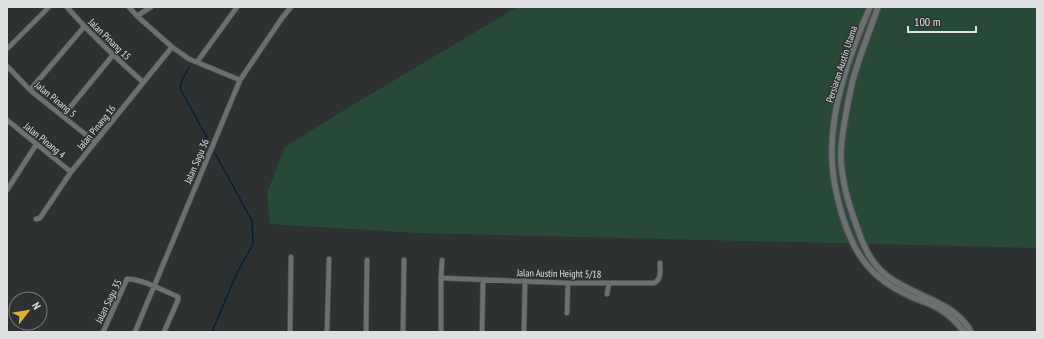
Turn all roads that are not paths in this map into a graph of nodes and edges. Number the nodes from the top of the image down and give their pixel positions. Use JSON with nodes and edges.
{"nodes":[{"id":1,"x":49,"y":7,"type":"edge"},
{"id":2,"x":67,"y":7,"type":"edge"},
{"id":3,"x":151,"y":7,"type":"edge"},
{"id":4,"x":237,"y":7,"type":"edge"},
{"id":5,"x":291,"y":7,"type":"edge"},
{"id":6,"x":870,"y":7,"type":"edge"},
{"id":7,"x":878,"y":7,"type":"edge"},
{"id":8,"x":130,"y":8,"type":"edge"},
{"id":9,"x":137,"y":16,"type":"junction"},
{"id":10,"x":84,"y":27,"type":"junction"},
{"id":11,"x":172,"y":47,"type":"junction"},
{"id":12,"x":7,"y":49,"type":"edge"},
{"id":13,"x":113,"y":55,"type":"junction"},
{"id":14,"x":197,"y":62,"type":"junction"},
{"id":15,"x":7,"y":66,"type":"edge"},
{"id":16,"x":240,"y":80,"type":"junction"},
{"id":17,"x":144,"y":82,"type":"junction"},
{"id":18,"x":30,"y":90,"type":"junction"},
{"id":19,"x":63,"y":116,"type":"junction"},
{"id":20,"x":7,"y":120,"type":"edge"},
{"id":21,"x":95,"y":142,"type":"junction"},
{"id":22,"x":36,"y":145,"type":"junction"},
{"id":23,"x":71,"y":172,"type":"junction"},
{"id":24,"x":7,"y":190,"type":"edge"},
{"id":25,"x":36,"y":219,"type":"dead end"},
{"id":26,"x":291,"y":257,"type":"dead end"},
{"id":27,"x":329,"y":258,"type":"dead end"},
{"id":28,"x":367,"y":260,"type":"dead end"},
{"id":29,"x":404,"y":260,"type":"dead end"},
{"id":30,"x":442,"y":260,"type":"dead end"},
{"id":31,"x":660,"y":263,"type":"dead end"},
{"id":32,"x":441,"y":278,"type":"junction"},
{"id":33,"x":483,"y":280,"type":"junction"},
{"id":34,"x":525,"y":281,"type":"junction"},
{"id":35,"x":568,"y":283,"type":"junction"},
{"id":36,"x":608,"y":283,"type":"junction"},
{"id":37,"x":153,"y":286,"type":"junction"},
{"id":38,"x":607,"y":294,"type":"dead end"},
{"id":39,"x":567,"y":313,"type":"dead end"},
{"id":40,"x":524,"y":330,"type":"dead end"},
{"id":41,"x":103,"y":332,"type":"edge"},
{"id":42,"x":135,"y":332,"type":"edge"},
{"id":43,"x":164,"y":332,"type":"edge"},
{"id":44,"x":290,"y":332,"type":"edge"},
{"id":45,"x":327,"y":332,"type":"edge"},
{"id":46,"x":366,"y":332,"type":"edge"},
{"id":47,"x":403,"y":332,"type":"edge"},
{"id":48,"x":441,"y":332,"type":"edge"},
{"id":49,"x":482,"y":332,"type":"edge"},
{"id":50,"x":964,"y":332,"type":"edge"},
{"id":51,"x":972,"y":332,"type":"edge"}],
"edges":[{"from":1,"to":12,"type":"street"},
{"from":2,"to":10,"type":"street","name":"Jalan Pinang 15"},
{"from":3,"to":9,"type":"street"},
{"from":4,"to":14,"type":"street"},
{"from":5,"to":16,"type":"street","name":"Jalan Sagu 36"},
{"from":6,"to":50,"type":"street","name":"Persiaran Austin Utama"},
{"from":7,"to":51,"type":"street","name":"Persiaran Austin Utama"},
{"from":8,"to":9,"type":"street"},
{"from":9,"to":11,"type":"street"},
{"from":10,"to":13,"type":"street","name":"Jalan Pinang 15"},
{"from":10,"to":18,"type":"street"},
{"from":11,"to":14,"type":"street"},
{"from":11,"to":17,"type":"street","name":"Jalan Pinang 16"},
{"from":13,"to":17,"type":"street","name":"Jalan Pinang 15"},
{"from":13,"to":19,"type":"street"},
{"from":14,"to":16,"type":"street"},
{"from":15,"to":18,"type":"street","name":"Jalan Pinang 5"},
{"from":16,"to":37,"type":"street","name":"Jalan Sagu 36"},
{"from":17,"to":21,"type":"street","name":"Jalan Pinang 16"},
{"from":18,"to":19,"type":"street","name":"Jalan Pinang 5"},
{"from":19,"to":21,"type":"street","name":"Jalan Pinang 5"},
{"from":20,"to":22,"type":"street","name":"Jalan Pinang 4"},
{"from":21,"to":23,"type":"street","name":"Jalan Pinang 16"},
{"from":22,"to":23,"type":"street","name":"Jalan Pinang 4"},
{"from":22,"to":24,"type":"street"},
{"from":23,"to":25,"type":"street","name":"Jalan Pinang 16"},
{"from":26,"to":44,"type":"street"},
{"from":27,"to":45,"type":"street"},
{"from":28,"to":46,"type":"street"},
{"from":29,"to":47,"type":"street"},
{"from":30,"to":32,"type":"street"},
{"from":31,"to":36,"type":"street","name":"Jalan Austin Height 5/18"},
{"from":32,"to":33,"type":"street","name":"Jalan Austin Height 5/18"},
{"from":32,"to":48,"type":"street"},
{"from":33,"to":34,"type":"street","name":"Jalan Austin Height 5/18"},
{"from":33,"to":49,"type":"street"},
{"from":34,"to":35,"type":"street","name":"Jalan Austin Height 5/18"},
{"from":34,"to":40,"type":"street"},
{"from":35,"to":36,"type":"street","name":"Jalan Austin Height 5/18"},
{"from":35,"to":39,"type":"street"},
{"from":36,"to":38,"type":"street"},
{"from":37,"to":41,"type":"street","name":"Jalan Sagu 35"},
{"from":37,"to":42,"type":"street","name":"Jalan Sagu 36"},
{"from":37,"to":43,"type":"street"}]}
